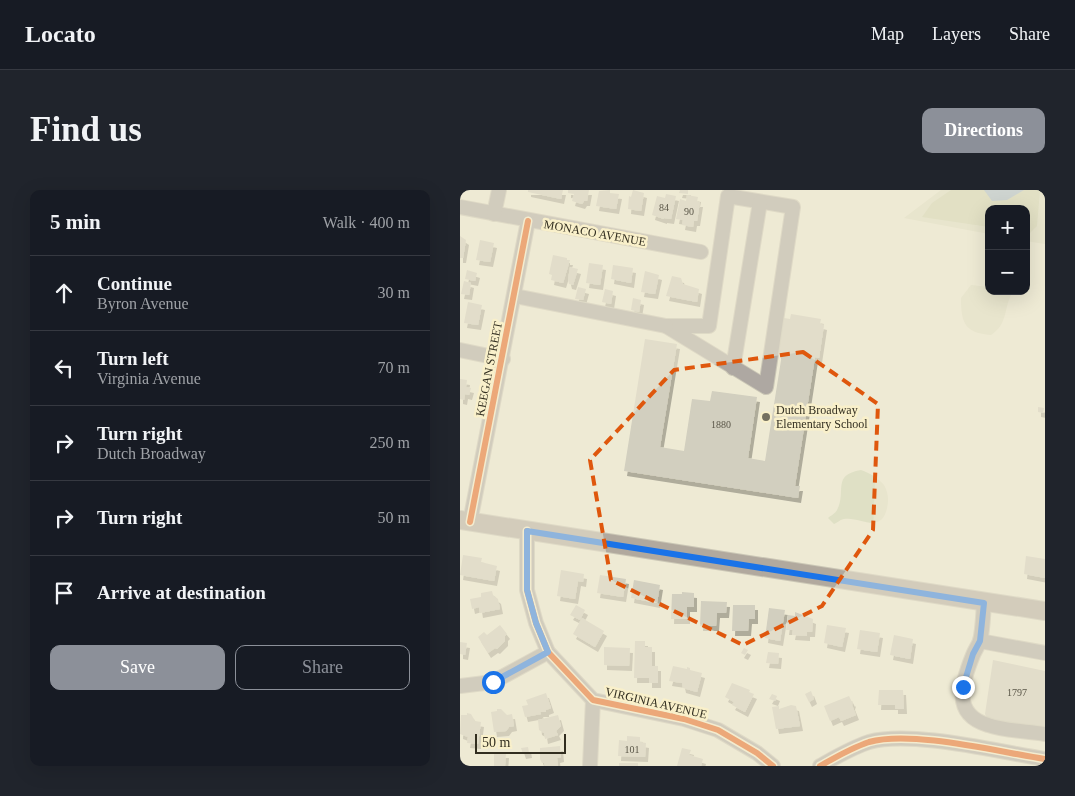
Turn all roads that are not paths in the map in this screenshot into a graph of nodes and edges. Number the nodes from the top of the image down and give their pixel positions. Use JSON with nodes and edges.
{"nodes":[{"id":1,"x":499,"y":190,"type":"edge"},
{"id":2,"x":760,"y":202,"type":"junction"},
{"id":3,"x":460,"y":207,"type":"edge"},
{"id":4,"x":494,"y":214,"type":"junction"},
{"id":5,"x":528,"y":221,"type":"junction"},
{"id":6,"x":701,"y":252,"type":"dead end"},
{"id":7,"x":515,"y":296,"type":"junction"},
{"id":8,"x":666,"y":326,"type":"junction"},
{"id":9,"x":460,"y":350,"type":"edge"},
{"id":10,"x":503,"y":359,"type":"junction"},
{"id":11,"x":732,"y":368,"type":"junction"},
{"id":12,"x":465,"y":521,"type":"edge"},
{"id":13,"x":527,"y":531,"type":"junction"},
{"id":14,"x":984,"y":603,"type":"junction"},
{"id":15,"x":1045,"y":611,"type":"edge"},
{"id":16,"x":980,"y":641,"type":"junction"},
{"id":17,"x":548,"y":652,"type":"junction"},
{"id":18,"x":1045,"y":653,"type":"edge"},
{"id":19,"x":460,"y":686,"type":"edge"},
{"id":20,"x":593,"y":700,"type":"junction"},
{"id":21,"x":1045,"y":734,"type":"edge"},
{"id":22,"x":1045,"y":759,"type":"edge"},
{"id":23,"x":1011,"y":760,"type":"edge"},
{"id":24,"x":590,"y":766,"type":"edge"},
{"id":25,"x":773,"y":766,"type":"edge"},
{"id":26,"x":820,"y":766,"type":"edge"}],
"edges":[{"from":1,"to":4,"type":"street"},
{"from":2,"to":8,"type":"street"},
{"from":2,"to":11,"type":"street"},
{"from":2,"to":11,"type":"street"},
{"from":3,"to":4,"type":"street","name":"MONACO AVENUE"},
{"from":4,"to":5,"type":"street","name":"MONACO AVENUE"},
{"from":5,"to":6,"type":"street","name":"MONACO AVENUE"},
{"from":5,"to":7,"type":"street","name":"KEEGAN STREET"},
{"from":7,"to":8,"type":"street"},
{"from":7,"to":10,"type":"street","name":"KEEGAN STREET"},
{"from":8,"to":11,"type":"street"},
{"from":9,"to":10,"type":"street"},
{"from":10,"to":12,"type":"street","name":"KEEGAN STREET"},
{"from":12,"to":13,"type":"main road"},
{"from":13,"to":14,"type":"main road"},
{"from":13,"to":17,"type":"street","name":"VIRGINIA AVENUE"},
{"from":14,"to":15,"type":"main road"},
{"from":14,"to":16,"type":"street"},
{"from":16,"to":18,"type":"street"},
{"from":16,"to":21,"type":"street"},
{"from":17,"to":19,"type":"street"},
{"from":17,"to":20,"type":"street","name":"VIRGINIA AVENUE"},
{"from":20,"to":24,"type":"street"},
{"from":20,"to":25,"type":"street","name":"VIRGINIA AVENUE"},
{"from":22,"to":23,"type":"street"},
{"from":23,"to":26,"type":"street"}]}
